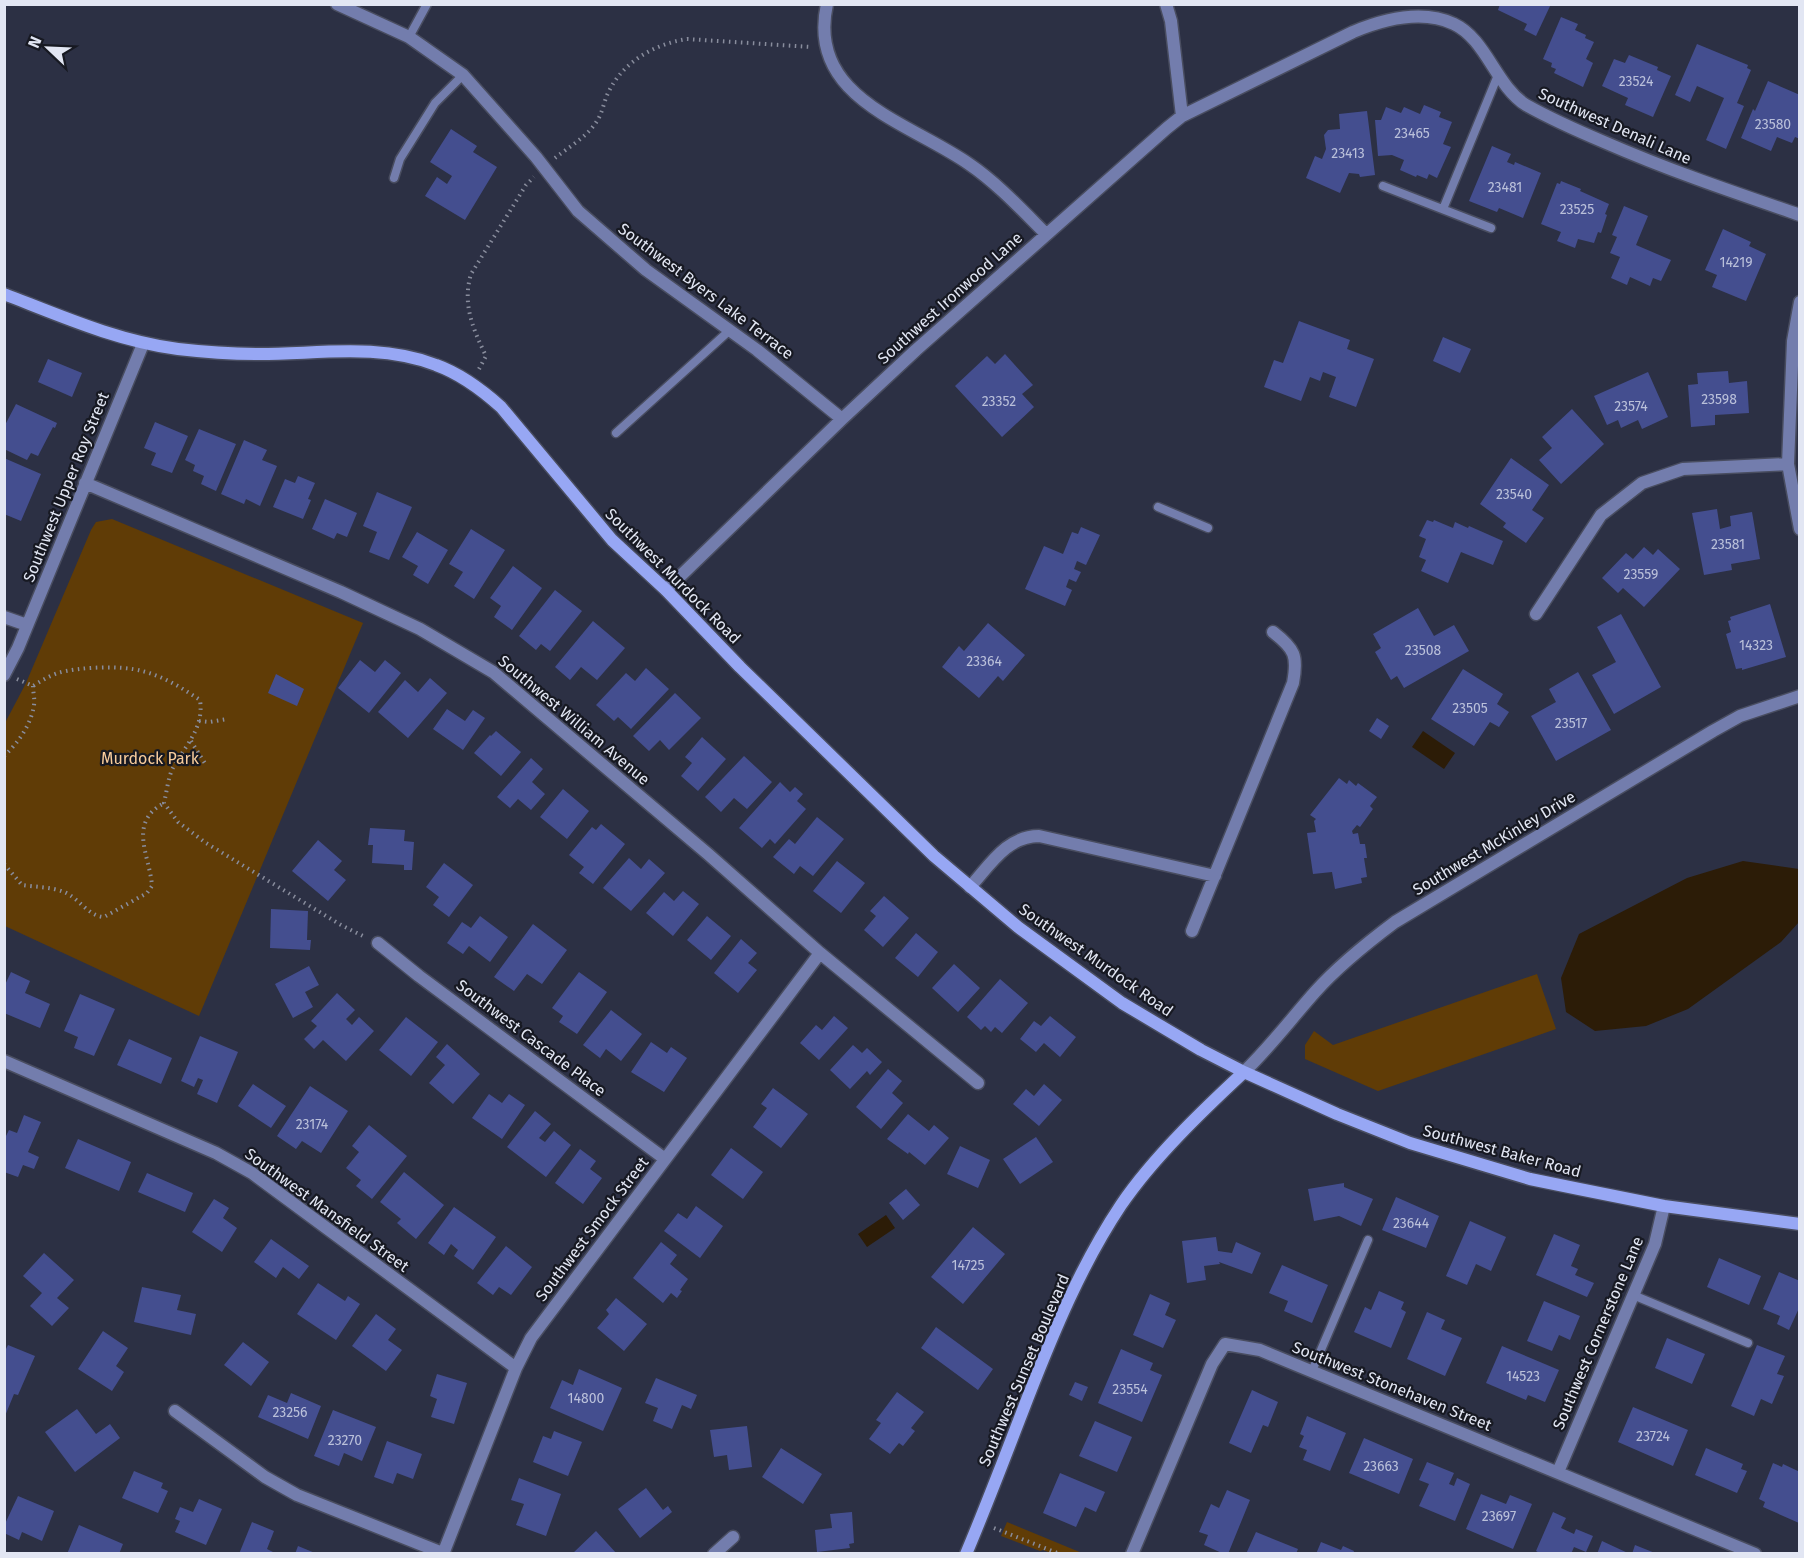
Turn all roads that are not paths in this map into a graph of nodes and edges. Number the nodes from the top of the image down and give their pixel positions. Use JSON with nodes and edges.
{"nodes":[{"id":1,"x":337,"y":4,"type":"edge"},
{"id":2,"x":427,"y":4,"type":"edge"},
{"id":3,"x":827,"y":4,"type":"edge"},
{"id":4,"x":1166,"y":4,"type":"edge"},
{"id":5,"x":409,"y":37,"type":"junction"},
{"id":6,"x":463,"y":75,"type":"junction"},
{"id":7,"x":1498,"y":75,"type":"junction"},
{"id":8,"x":1182,"y":116,"type":"junction"},
{"id":9,"x":394,"y":178,"type":"dead end"},
{"id":10,"x":1383,"y":186,"type":"dead end"},
{"id":11,"x":1443,"y":209,"type":"junction"},
{"id":12,"x":1800,"y":215,"type":"edge"},
{"id":13,"x":1491,"y":228,"type":"dead end"},
{"id":14,"x":1046,"y":234,"type":"junction"},
{"id":15,"x":4,"y":294,"type":"edge"},
{"id":16,"x":1800,"y":302,"type":"edge"},
{"id":17,"x":730,"y":330,"type":"junction"},
{"id":18,"x":143,"y":344,"type":"junction"},
{"id":19,"x":842,"y":419,"type":"junction"},
{"id":20,"x":616,"y":433,"type":"dead end"},
{"id":21,"x":1788,"y":464,"type":"junction"},
{"id":22,"x":86,"y":483,"type":"junction"},
{"id":23,"x":1158,"y":507,"type":"dead end"},
{"id":24,"x":1208,"y":528,"type":"dead end"},
{"id":25,"x":1800,"y":529,"type":"edge"},
{"id":26,"x":666,"y":590,"type":"junction"},
{"id":27,"x":1536,"y":614,"type":"dead end"},
{"id":28,"x":4,"y":616,"type":"edge"},
{"id":29,"x":27,"y":626,"type":"junction"},
{"id":30,"x":1273,"y":632,"type":"dead end"},
{"id":31,"x":5,"y":675,"type":"edge"},
{"id":32,"x":1800,"y":696,"type":"edge"},
{"id":33,"x":1215,"y":876,"type":"junction"},
{"id":34,"x":970,"y":887,"type":"junction"},
{"id":35,"x":1192,"y":931,"type":"dead end"},
{"id":36,"x":378,"y":943,"type":"road end"},
{"id":37,"x":820,"y":953,"type":"junction"},
{"id":38,"x":4,"y":1060,"type":"edge"},
{"id":39,"x":1244,"y":1072,"type":"junction"},
{"id":40,"x":978,"y":1083,"type":"dead end"},
{"id":41,"x":665,"y":1158,"type":"junction"},
{"id":42,"x":1664,"y":1206,"type":"junction"},
{"id":43,"x":1800,"y":1224,"type":"edge"},
{"id":44,"x":1368,"y":1240,"type":"dead end"},
{"id":45,"x":1633,"y":1295,"type":"junction"},
{"id":46,"x":1748,"y":1343,"type":"dead end"},
{"id":47,"x":516,"y":1368,"type":"junction"},
{"id":48,"x":1312,"y":1371,"type":"junction"},
{"id":49,"x":175,"y":1411,"type":"dead end"},
{"id":50,"x":1558,"y":1472,"type":"junction"},
{"id":51,"x":733,"y":1537,"type":"dead end"},
{"id":52,"x":443,"y":1553,"type":"edge"},
{"id":53,"x":714,"y":1554,"type":"edge"},
{"id":54,"x":966,"y":1554,"type":"edge"},
{"id":55,"x":1132,"y":1554,"type":"edge"},
{"id":56,"x":1755,"y":1554,"type":"edge"}],
"edges":[{"from":1,"to":5,"type":"street","name":"Southwest Byers Lake Terrace"},
{"from":2,"to":5,"type":"lane"},
{"from":3,"to":14,"type":"street"},
{"from":4,"to":8,"type":"street"},
{"from":5,"to":6,"type":"street","name":"Southwest Byers Lake Terrace"},
{"from":6,"to":9,"type":"lane"},
{"from":6,"to":17,"type":"street","name":"Southwest Byers Lake Terrace"},
{"from":7,"to":8,"type":"street","name":"Southwest Denali Lane"},
{"from":7,"to":11,"type":"lane"},
{"from":7,"to":12,"type":"street","name":"Southwest Denali Lane"},
{"from":8,"to":14,"type":"street","name":"Southwest Ironwood Lane"},
{"from":10,"to":11,"type":"lane"},
{"from":11,"to":13,"type":"lane"},
{"from":14,"to":19,"type":"street","name":"Southwest Ironwood Lane"},
{"from":15,"to":18,"type":"main road","name":"Southwest Murdock Road"},
{"from":16,"to":21,"type":"street"},
{"from":17,"to":19,"type":"street","name":"Southwest Byers Lake Terrace"},
{"from":17,"to":20,"type":"lane"},
{"from":18,"to":22,"type":"street","name":"Southwest Upper Roy Street"},
{"from":18,"to":26,"type":"main road","name":"Southwest Murdock Road"},
{"from":19,"to":26,"type":"street","name":"Southwest Ironwood Lane"},
{"from":21,"to":25,"type":"street"},
{"from":21,"to":27,"type":"street"},
{"from":22,"to":29,"type":"street","name":"Southwest Upper Roy Street"},
{"from":22,"to":37,"type":"street","name":"Southwest William Avenue"},
{"from":23,"to":24,"type":"lane"},
{"from":26,"to":34,"type":"main road","name":"Southwest Murdock Road"},
{"from":28,"to":29,"type":"street"},
{"from":29,"to":31,"type":"street","name":"Southwest Upper Roy Street"},
{"from":30,"to":33,"type":"street"},
{"from":32,"to":39,"type":"street","name":"Southwest McKinley Drive"},
{"from":33,"to":34,"type":"street"},
{"from":33,"to":35,"type":"street"},
{"from":34,"to":39,"type":"main road","name":"Southwest Murdock Road"},
{"from":36,"to":41,"type":"street","name":"Southwest Cascade Place"},
{"from":37,"to":40,"type":"street","name":"Southwest William Avenue"},
{"from":37,"to":41,"type":"street","name":"Southwest Smock Street"},
{"from":38,"to":47,"type":"street","name":"Southwest Mansfield Street"},
{"from":39,"to":42,"type":"main road","name":"Southwest Baker Road"},
{"from":39,"to":54,"type":"main road","name":"Southwest Sunset Boulevard"},
{"from":41,"to":47,"type":"street","name":"Southwest Smock Street"},
{"from":42,"to":43,"type":"main road","name":"Southwest Baker Road"},
{"from":42,"to":45,"type":"street","name":"Southwest Cornerstone Lane"},
{"from":44,"to":48,"type":"lane"},
{"from":45,"to":46,"type":"lane"},
{"from":45,"to":50,"type":"street","name":"Southwest Cornerstone Lane"},
{"from":47,"to":52,"type":"street","name":"Southwest Smock Street"},
{"from":48,"to":50,"type":"street","name":"Southwest Stonehaven Street"},
{"from":48,"to":55,"type":"street","name":"Southwest Stonehaven Street"},
{"from":49,"to":52,"type":"street"},
{"from":50,"to":56,"type":"street","name":"Southwest Stonehaven Street"},
{"from":51,"to":53,"type":"street"}]}
